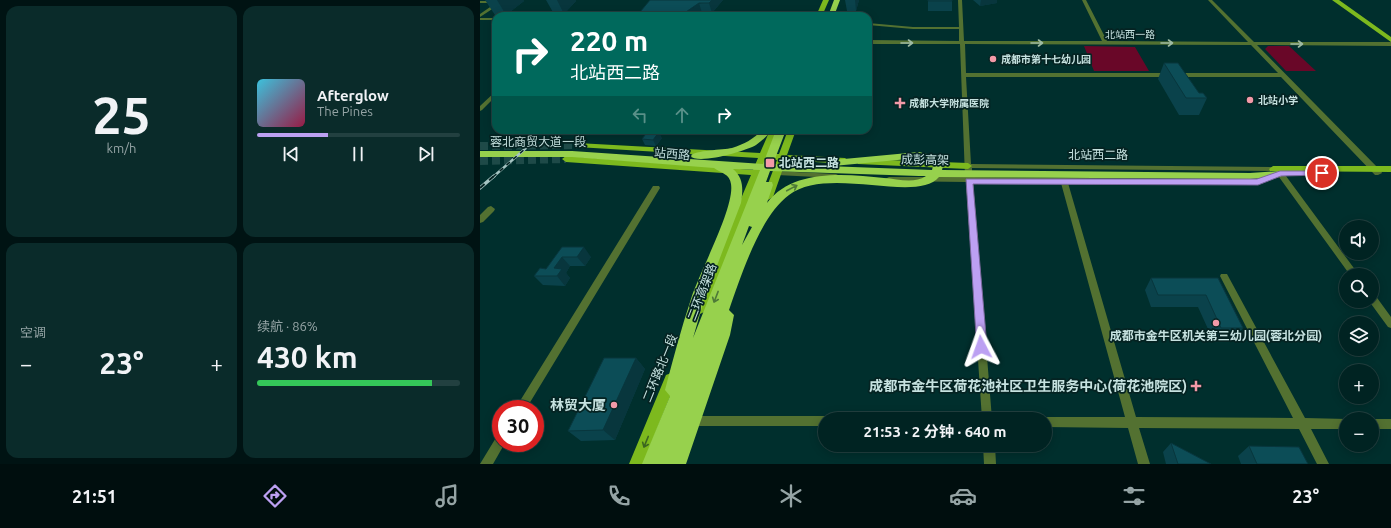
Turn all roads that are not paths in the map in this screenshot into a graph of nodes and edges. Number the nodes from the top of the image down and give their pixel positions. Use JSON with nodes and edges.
{"nodes":[{"id":1,"x":826,"y":0,"type":"edge"},
{"id":2,"x":830,"y":0,"type":"edge"},
{"id":3,"x":838,"y":0,"type":"edge"},
{"id":4,"x":960,"y":0,"type":"edge"},
{"id":5,"x":1084,"y":0,"type":"edge"},
{"id":6,"x":1210,"y":0,"type":"edge"},
{"id":7,"x":1335,"y":0,"type":"edge"},
{"id":8,"x":1344,"y":0,"type":"edge"},
{"id":9,"x":502,"y":1,"type":"edge"},
{"id":10,"x":480,"y":2,"type":"edge"},
{"id":11,"x":821,"y":12,"type":"edge"},
{"id":12,"x":826,"y":12,"type":"edge"},
{"id":13,"x":834,"y":12,"type":"edge"},
{"id":14,"x":480,"y":17,"type":"edge"},
{"id":15,"x":492,"y":18,"type":"edge"},
{"id":16,"x":872,"y":24,"type":"edge"},
{"id":17,"x":961,"y":28,"type":"junction"},
{"id":18,"x":1391,"y":33,"type":"edge"},
{"id":19,"x":1391,"y":40,"type":"edge"},
{"id":20,"x":872,"y":42,"type":"edge"},
{"id":21,"x":962,"y":43,"type":"junction"},
{"id":22,"x":1105,"y":43,"type":"junction"},
{"id":23,"x":1252,"y":44,"type":"junction"},
{"id":24,"x":1391,"y":44,"type":"edge"},
{"id":25,"x":963,"y":74,"type":"junction"},
{"id":26,"x":1283,"y":75,"type":"junction"},
{"id":27,"x":492,"y":97,"type":"edge"},
{"id":28,"x":480,"y":109,"type":"edge"},
{"id":29,"x":763,"y":134,"type":"edge"},
{"id":30,"x":772,"y":134,"type":"edge"},
{"id":31,"x":779,"y":134,"type":"edge"},
{"id":32,"x":787,"y":134,"type":"edge"},
{"id":33,"x":791,"y":134,"type":"edge"},
{"id":34,"x":577,"y":145,"type":"tunnel mouth"},
{"id":35,"x":480,"y":148,"type":"edge"},
{"id":36,"x":480,"y":154,"type":"edge"},
{"id":37,"x":763,"y":157,"type":"junction"},
{"id":38,"x":782,"y":158,"type":"junction"},
{"id":39,"x":566,"y":159,"type":"tunnel mouth"},
{"id":40,"x":694,"y":160,"type":"junction"},
{"id":41,"x":824,"y":164,"type":"junction"},
{"id":42,"x":968,"y":166,"type":"junction"},
{"id":43,"x":1391,"y":169,"type":"edge"},
{"id":44,"x":1276,"y":171,"type":"junction"},
{"id":45,"x":1376,"y":171,"type":"junction"},
{"id":46,"x":757,"y":173,"type":"junction"},
{"id":47,"x":777,"y":173,"type":"junction"},
{"id":48,"x":1156,"y":173,"type":"junction"},
{"id":49,"x":1391,"y":173,"type":"edge"},
{"id":50,"x":969,"y":181,"type":"junction"},
{"id":51,"x":1064,"y":181,"type":"junction"},
{"id":52,"x":656,"y":188,"type":"dead end"},
{"id":53,"x":491,"y":208,"type":"dead end"},
{"id":54,"x":480,"y":220,"type":"edge"},
{"id":55,"x":1350,"y":268,"type":"edge"},
{"id":56,"x":737,"y":270,"type":"junction"},
{"id":57,"x":1224,"y":276,"type":"dead end"},
{"id":58,"x":1379,"y":308,"type":"edge"},
{"id":59,"x":1391,"y":324,"type":"edge"},
{"id":60,"x":526,"y":400,"type":"edge"},
{"id":61,"x":986,"y":412,"type":"edge"},
{"id":62,"x":688,"y":421,"type":"junction"},
{"id":63,"x":818,"y":421,"type":"edge"},
{"id":64,"x":1052,"y":422,"type":"edge"},
{"id":65,"x":1132,"y":423,"type":"junction"},
{"id":66,"x":1302,"y":424,"type":"junction"},
{"id":67,"x":1339,"y":424,"type":"edge"},
{"id":68,"x":1379,"y":424,"type":"edge"},
{"id":69,"x":1391,"y":424,"type":"edge"},
{"id":70,"x":658,"y":428,"type":"junction"},
{"id":71,"x":494,"y":452,"type":"edge"},
{"id":72,"x":989,"y":452,"type":"edge"},
{"id":73,"x":486,"y":464,"type":"edge"},
{"id":74,"x":636,"y":464,"type":"edge"},
{"id":75,"x":649,"y":464,"type":"edge"},
{"id":76,"x":666,"y":464,"type":"edge"},
{"id":77,"x":672,"y":464,"type":"edge"},
{"id":78,"x":677,"y":464,"type":"edge"},
{"id":79,"x":990,"y":464,"type":"edge"},
{"id":80,"x":1144,"y":464,"type":"edge"},
{"id":81,"x":1323,"y":464,"type":"edge"}],
"edges":[{"from":1,"to":11,"type":"main road"},
{"from":2,"to":12,"type":"highway"},
{"from":3,"to":13,"type":"highway"},
{"from":4,"to":17,"type":"street"},
{"from":5,"to":22,"type":"street"},
{"from":6,"to":23,"type":"street"},
{"from":7,"to":19,"type":"main road"},
{"from":8,"to":18,"type":"main road"},
{"from":9,"to":10,"type":"street"},
{"from":9,"to":14,"type":"street"},
{"from":14,"to":15,"type":"street"},
{"from":16,"to":17,"type":"street"},
{"from":17,"to":21,"type":"street"},
{"from":20,"to":21,"type":"street","name":"北站西一路","one_way":true},
{"from":21,"to":22,"type":"street","name":"北站西一路","one_way":true},
{"from":21,"to":25,"type":"street"},
{"from":22,"to":23,"type":"street","name":"北站西一路","one_way":true},
{"from":23,"to":24,"type":"street","name":"北站西一路","one_way":true},
{"from":23,"to":26,"type":"street"},
{"from":25,"to":26,"type":"street"},
{"from":25,"to":42,"type":"street"},
{"from":26,"to":45,"type":"street"},
{"from":27,"to":28,"type":"street"},
{"from":29,"to":40,"type":"highway"},
{"from":30,"to":37,"type":"main road","name":"二环路北一段"},
{"from":31,"to":70,"type":"highway","name":"二环高架路","one_way":true},
{"from":32,"to":56,"type":"highway","name":"二环高架路"},
{"from":33,"to":38,"type":"main road"},
{"from":34,"to":37,"type":"main road","name":"站西路"},
{"from":35,"to":40,"type":"highway","name":"蓉北商贸大道一段"},
{"from":36,"to":40,"type":"highway","name":"蓉北商贸大道一段"},
{"from":37,"to":38,"type":"main road","name":"站西路"},
{"from":37,"to":46,"type":"main road","name":"二环路北一段"},
{"from":38,"to":42,"type":"main road","name":"北站西二路"},
{"from":38,"to":47,"type":"main road"},
{"from":39,"to":46,"type":"main road","name":"站西路"},
{"from":40,"to":41,"type":"highway","name":"成彭高架"},
{"from":40,"to":48,"type":"highway","name":"成彭高架"},
{"from":40,"to":70,"type":"highway"},
{"from":41,"to":48,"type":"highway","name":"成彭高架"},
{"from":56,"to":41,"type":"highway","one_way":true},
{"from":42,"to":44,"type":"street","name":"北站西二路"},
{"from":42,"to":50,"type":"street"},
{"from":43,"to":45,"type":"main road","name":"北站西二路"},
{"from":44,"to":45,"type":"main road","name":"北站西二路"},
{"from":44,"to":48,"type":"highway"},
{"from":44,"to":51,"type":"street","name":"北站西二路"},
{"from":44,"to":55,"type":"street"},
{"from":45,"to":49,"type":"main road","name":"北站西二路"},
{"from":46,"to":47,"type":"main road","name":"站西路"},
{"from":46,"to":70,"type":"main road","name":"二环路北一段"},
{"from":47,"to":50,"type":"street","name":"北站西二路"},
{"from":47,"to":62,"type":"main road"},
{"from":50,"to":51,"type":"street","name":"北站西二路"},
{"from":50,"to":61,"type":"street"},
{"from":51,"to":65,"type":"street"},
{"from":52,"to":60,"type":"street"},
{"from":53,"to":54,"type":"street"},
{"from":56,"to":76,"type":"highway","name":"二环高架路"},
{"from":56,"to":78,"type":"highway"},
{"from":57,"to":66,"type":"street"},
{"from":58,"to":59,"type":"street"},
{"from":62,"to":63,"type":"street"},
{"from":62,"to":70,"type":"street"},
{"from":62,"to":77,"type":"main road"},
{"from":64,"to":65,"type":"street"},
{"from":65,"to":66,"type":"street"},
{"from":65,"to":80,"type":"street"},
{"from":66,"to":67,"type":"street"},
{"from":66,"to":81,"type":"street"},
{"from":68,"to":69,"type":"street"},
{"from":70,"to":74,"type":"main road","name":"二环路北一段","one_way":true},
{"from":70,"to":75,"type":"highway"},
{"from":71,"to":73,"type":"street"},
{"from":72,"to":79,"type":"street"}]}
